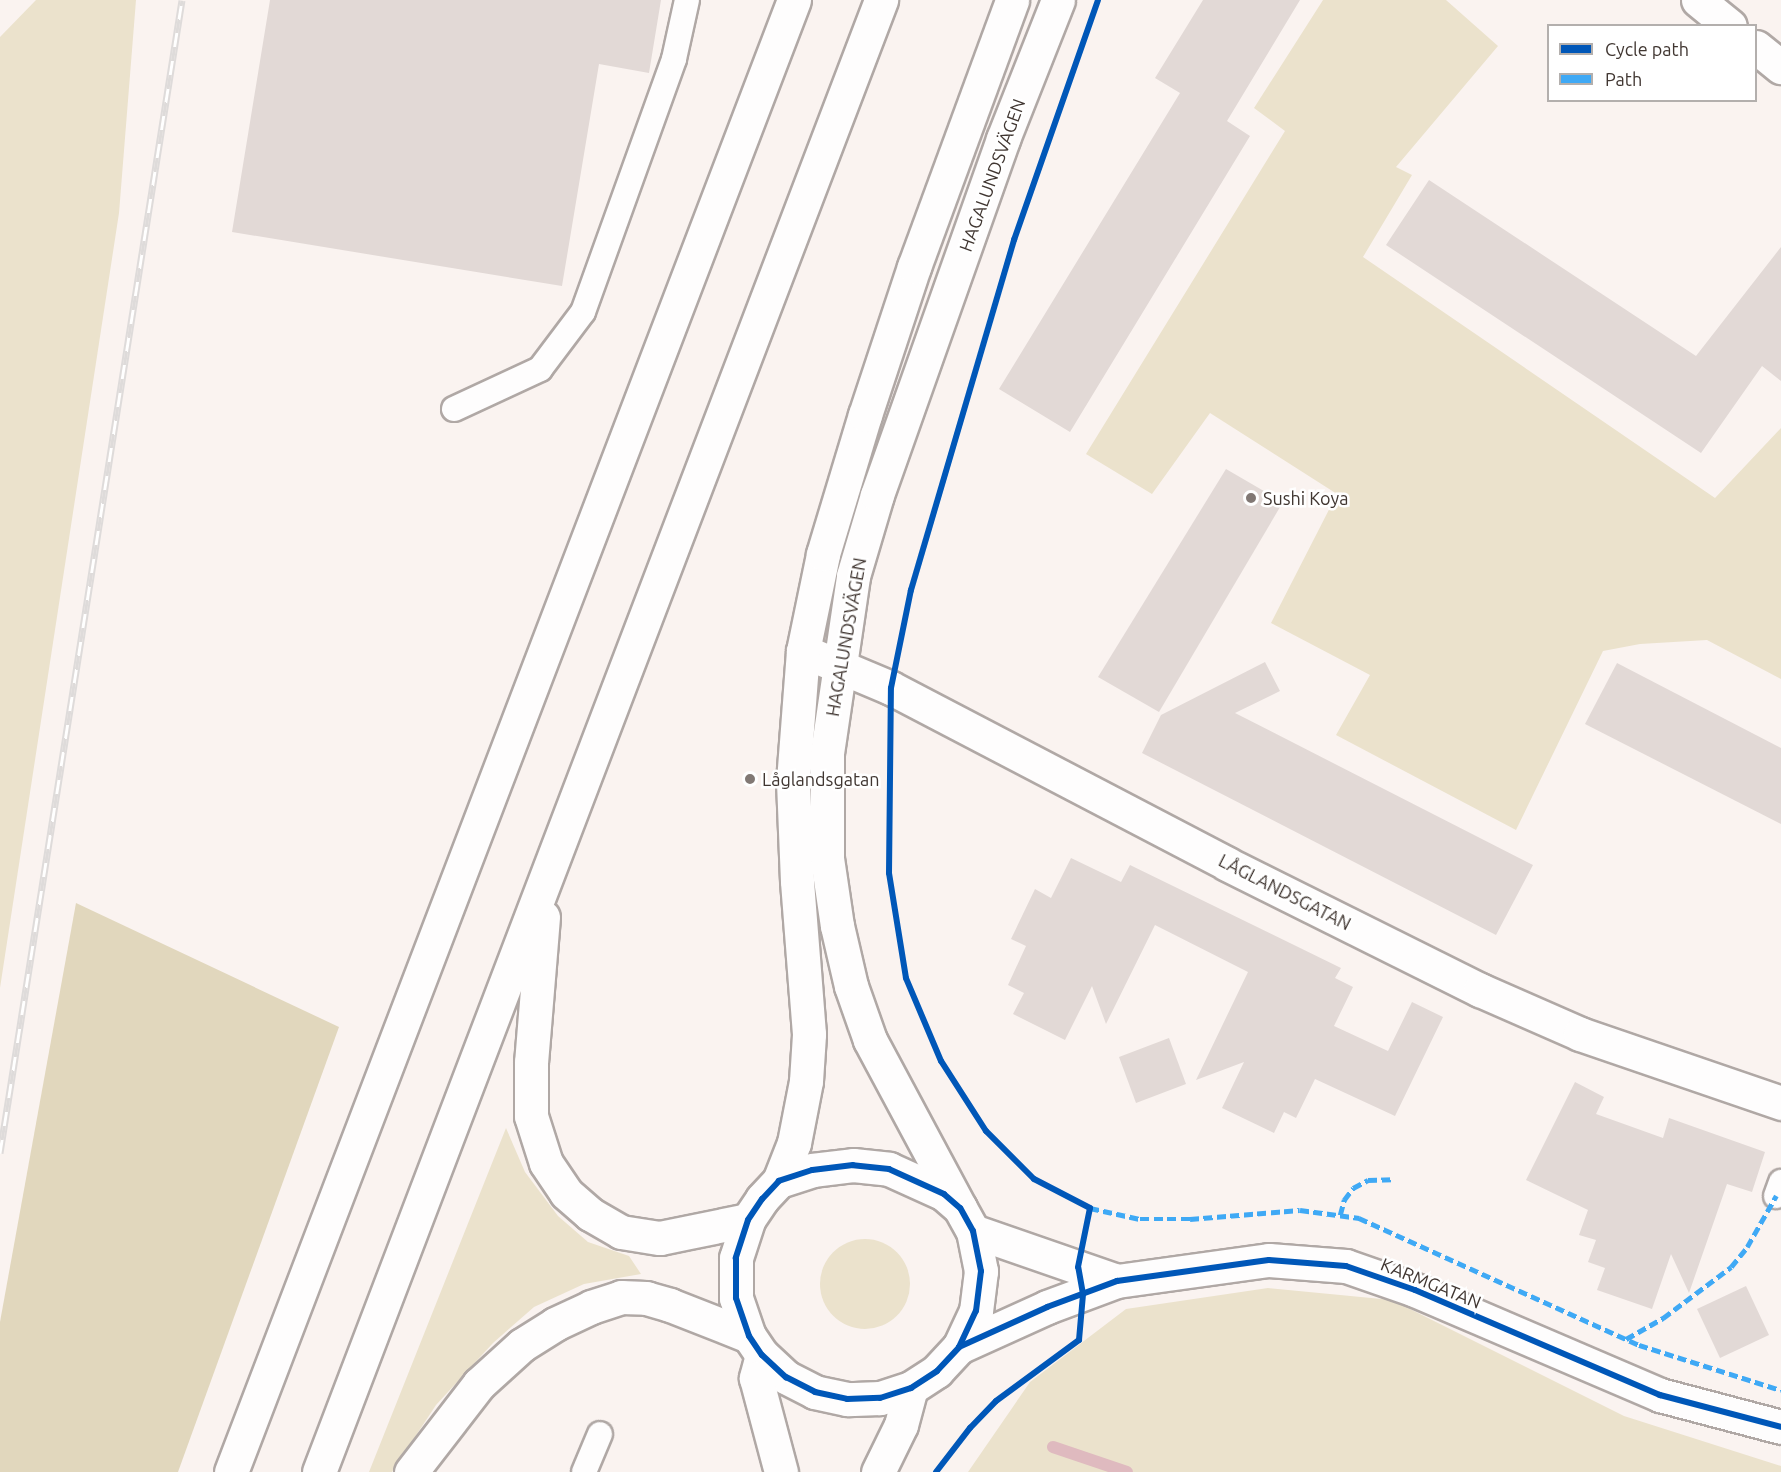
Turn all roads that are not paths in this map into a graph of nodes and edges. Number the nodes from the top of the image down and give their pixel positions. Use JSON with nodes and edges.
{"nodes":[{"id":1,"x":687,"y":0,"type":"edge"},
{"id":2,"x":794,"y":0,"type":"edge"},
{"id":3,"x":881,"y":0,"type":"edge"},
{"id":4,"x":1012,"y":0,"type":"edge"},
{"id":5,"x":1058,"y":0,"type":"edge"},
{"id":6,"x":1698,"y":0,"type":"edge"},
{"id":7,"x":1728,"y":24,"type":"edge"},
{"id":8,"x":1757,"y":49,"type":"edge"},
{"id":9,"x":1781,"y":67,"type":"edge"},
{"id":10,"x":454,"y":410,"type":"dead end"},
{"id":11,"x":803,"y":651,"type":"junction"},
{"id":12,"x":839,"y":665,"type":"junction"},
{"id":13,"x":545,"y":882,"type":"junction"},
{"id":14,"x":1781,"y":1103,"type":"edge"},
{"id":15,"x":779,"y":1181,"type":"junction"},
{"id":16,"x":748,"y":1220,"type":"junction"},
{"id":17,"x":966,"y":1220,"type":"junction"},
{"id":18,"x":1117,"y":1281,"type":"junction"},
{"id":19,"x":756,"y":1345,"type":"junction"},
{"id":20,"x":959,"y":1347,"type":"junction"},
{"id":21,"x":911,"y":1388,"type":"junction"},
{"id":22,"x":1781,"y":1427,"type":"edge"},
{"id":23,"x":600,"y":1434,"type":"dead end"},
{"id":24,"x":231,"y":1472,"type":"edge"},
{"id":25,"x":319,"y":1472,"type":"edge"},
{"id":26,"x":411,"y":1472,"type":"edge"},
{"id":27,"x":584,"y":1472,"type":"edge"},
{"id":28,"x":781,"y":1472,"type":"edge"},
{"id":29,"x":878,"y":1472,"type":"edge"}],
"edges":[{"from":1,"to":10,"type":"lane"},
{"from":2,"to":24,"type":"main road"},
{"from":3,"to":13,"type":"main road"},
{"from":4,"to":11,"type":"main road","name":"HAGALUNDSVÄGEN"},
{"from":5,"to":12,"type":"main road","name":"HAGALUNDSVÄGEN"},
{"from":6,"to":7,"type":"main road"},
{"from":8,"to":9,"type":"main road"},
{"from":11,"to":12,"type":"main road","name":"LÅGLANDSGATAN"},
{"from":11,"to":15,"type":"main road","name":"HAGALUNDSVÄGEN"},
{"from":12,"to":14,"type":"main road","name":"LÅGLANDSGATAN"},
{"from":12,"to":17,"type":"main road","name":"HAGALUNDSVÄGEN"},
{"from":13,"to":16,"type":"main road"},
{"from":13,"to":25,"type":"main road"},
{"from":15,"to":16,"type":"main road","name":"HAGALUNDSVÄGEN"},
{"from":15,"to":17,"type":"main road","name":"HAGALUNDSVÄGEN"},
{"from":16,"to":19,"type":"main road","name":"HAGALUNDSVÄGEN"},
{"from":17,"to":18,"type":"main road","name":"KARMGATAN"},
{"from":17,"to":20,"type":"main road","name":"HAGALUNDSVÄGEN"},
{"from":18,"to":20,"type":"main road","name":"KARMGATAN"},
{"from":18,"to":22,"type":"main road","name":"KARMGATAN"},
{"from":19,"to":21,"type":"main road","name":"HAGALUNDSVÄGEN"},
{"from":19,"to":26,"type":"main road"},
{"from":19,"to":28,"type":"main road","name":"HAGALUNDSVÄGEN"},
{"from":20,"to":21,"type":"main road","name":"HAGALUNDSVÄGEN"},
{"from":21,"to":29,"type":"main road"},
{"from":23,"to":27,"type":"lane"}]}
